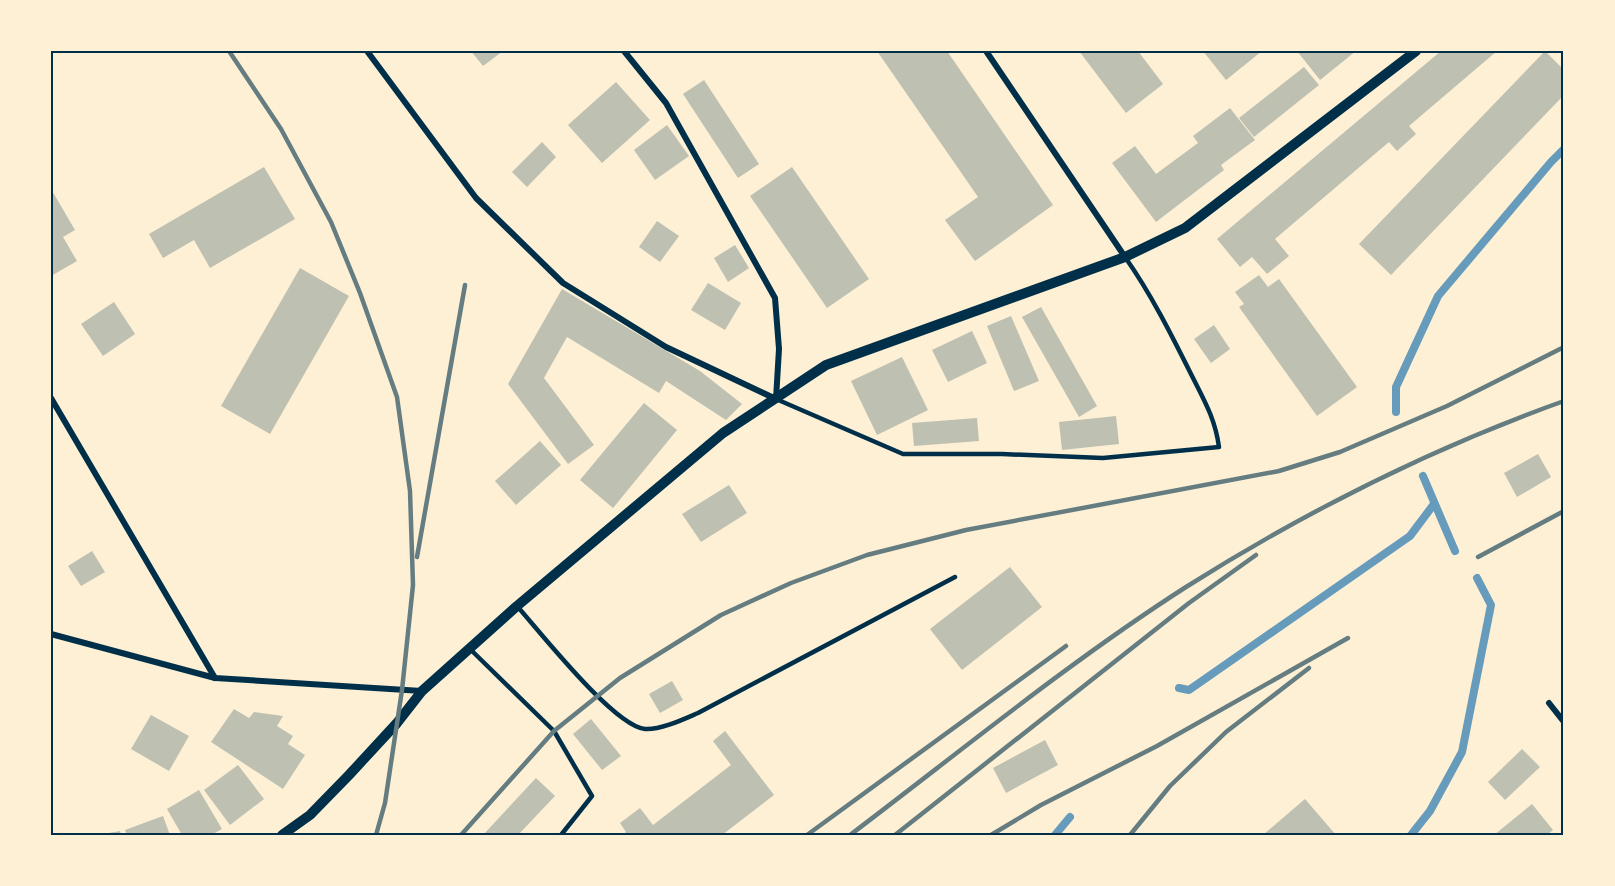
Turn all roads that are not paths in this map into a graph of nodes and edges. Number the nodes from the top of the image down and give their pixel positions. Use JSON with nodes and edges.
{"nodes":[{"id":1,"x":367,"y":51,"type":"edge"},
{"id":2,"x":624,"y":51,"type":"edge"},
{"id":3,"x":986,"y":51,"type":"edge"},
{"id":4,"x":1416,"y":51,"type":"edge"},
{"id":5,"x":1125,"y":257,"type":"junction"},
{"id":6,"x":51,"y":398,"type":"edge"},
{"id":7,"x":776,"y":399,"type":"junction"},
{"id":8,"x":955,"y":577,"type":"dead end"},
{"id":9,"x":517,"y":606,"type":"junction"},
{"id":10,"x":51,"y":634,"type":"edge"},
{"id":11,"x":470,"y":648,"type":"junction"},
{"id":12,"x":215,"y":678,"type":"junction"},
{"id":13,"x":422,"y":690,"type":"junction"},
{"id":14,"x":1549,"y":703,"type":"dead end"},
{"id":15,"x":1564,"y":722,"type":"edge"},
{"id":16,"x":282,"y":835,"type":"edge"},
{"id":17,"x":561,"y":835,"type":"edge"}],
"edges":[{"from":1,"to":7,"type":"street"},
{"from":2,"to":7,"type":"street"},
{"from":3,"to":5,"type":"street"},
{"from":4,"to":5,"type":"street"},
{"from":5,"to":7,"type":"street"},
{"from":5,"to":7,"type":"lane"},
{"from":6,"to":12,"type":"street"},
{"from":7,"to":9,"type":"street"},
{"from":8,"to":9,"type":"lane"},
{"from":9,"to":11,"type":"street"},
{"from":10,"to":12,"type":"street"},
{"from":11,"to":13,"type":"street"},
{"from":11,"to":17,"type":"lane"},
{"from":12,"to":13,"type":"street"},
{"from":13,"to":16,"type":"street"},
{"from":14,"to":15,"type":"street"}]}
